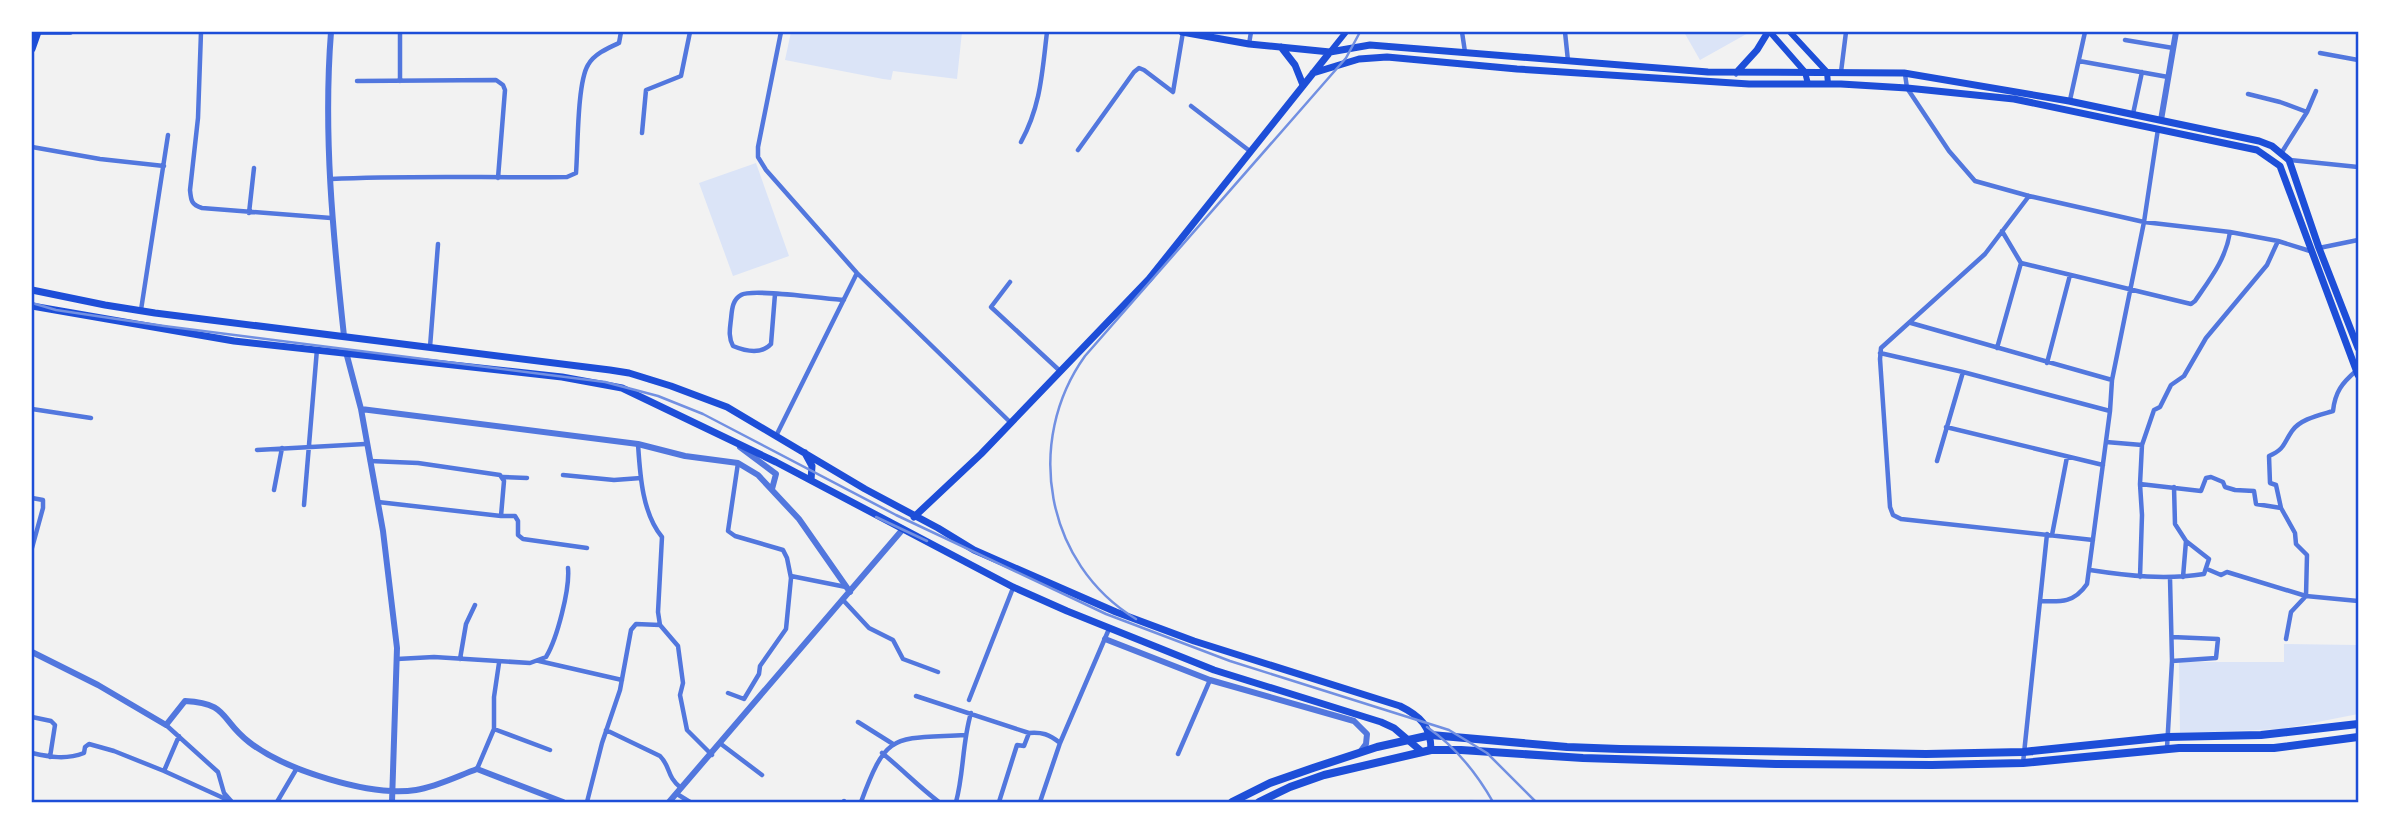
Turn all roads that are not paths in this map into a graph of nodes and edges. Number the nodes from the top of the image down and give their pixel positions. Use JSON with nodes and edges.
{"nodes":[{"id":1,"x":36,"y":32,"type":"edge"},
{"id":2,"x":71,"y":32,"type":"edge"},
{"id":3,"x":201,"y":32,"type":"edge"},
{"id":4,"x":331,"y":32,"type":"edge"},
{"id":5,"x":400,"y":32,"type":"edge"},
{"id":6,"x":621,"y":32,"type":"edge"},
{"id":7,"x":690,"y":32,"type":"edge"},
{"id":8,"x":781,"y":32,"type":"edge"},
{"id":9,"x":1047,"y":32,"type":"edge"},
{"id":10,"x":1183,"y":32,"type":"edge"},
{"id":11,"x":1251,"y":32,"type":"edge"},
{"id":12,"x":1346,"y":32,"type":"edge"},
{"id":13,"x":1462,"y":32,"type":"edge"},
{"id":14,"x":1565,"y":32,"type":"edge"},
{"id":15,"x":1769,"y":32,"type":"edge"},
{"id":16,"x":1790,"y":32,"type":"edge"},
{"id":17,"x":1846,"y":32,"type":"edge"},
{"id":18,"x":2085,"y":32,"type":"edge"},
{"id":19,"x":2176,"y":32,"type":"edge"},
{"id":20,"x":2125,"y":40,"type":"dead end"},
{"id":21,"x":1249,"y":44,"type":"junction"},
{"id":22,"x":1281,"y":47,"type":"junction"},
{"id":23,"x":2173,"y":48,"type":"junction"},
{"id":24,"x":32,"y":49,"type":"edge"},
{"id":25,"x":1330,"y":52,"type":"junction"},
{"id":26,"x":1465,"y":52,"type":"junction"},
{"id":27,"x":2320,"y":54,"type":"dead end"},
{"id":28,"x":2358,"y":60,"type":"edge"},
{"id":29,"x":1568,"y":61,"type":"junction"},
{"id":30,"x":2079,"y":61,"type":"junction"},
{"id":31,"x":1805,"y":72,"type":"junction"},
{"id":32,"x":1827,"y":72,"type":"junction"},
{"id":33,"x":1841,"y":72,"type":"junction"},
{"id":34,"x":2141,"y":72,"type":"junction"},
{"id":35,"x":1312,"y":73,"type":"junction"},
{"id":36,"x":1736,"y":73,"type":"junction"},
{"id":37,"x":1904,"y":73,"type":"junction"},
{"id":38,"x":2168,"y":77,"type":"junction"},
{"id":39,"x":357,"y":81,"type":"dead end"},
{"id":40,"x":400,"y":81,"type":"junction"},
{"id":41,"x":1808,"y":84,"type":"junction"},
{"id":42,"x":1828,"y":84,"type":"junction"},
{"id":43,"x":1303,"y":85,"type":"junction"},
{"id":44,"x":1908,"y":88,"type":"junction"},
{"id":45,"x":2316,"y":91,"type":"dead end"},
{"id":46,"x":2248,"y":94,"type":"dead end"},
{"id":47,"x":2069,"y":101,"type":"junction"},
{"id":48,"x":1191,"y":106,"type":"dead end"},
{"id":49,"x":2307,"y":112,"type":"junction"},
{"id":50,"x":2133,"y":114,"type":"junction"},
{"id":51,"x":2161,"y":120,"type":"junction"},
{"id":52,"x":2158,"y":129,"type":"junction"},
{"id":53,"x":642,"y":134,"type":"dead end"},
{"id":54,"x":168,"y":135,"type":"dead end"},
{"id":55,"x":1021,"y":142,"type":"dead end"},
{"id":56,"x":32,"y":147,"type":"edge"},
{"id":57,"x":1077,"y":150,"type":"dead end"},
{"id":58,"x":1251,"y":152,"type":"junction"},
{"id":59,"x":2281,"y":152,"type":"junction"},
{"id":60,"x":2289,"y":160,"type":"junction"},
{"id":61,"x":164,"y":166,"type":"junction"},
{"id":62,"x":2358,"y":167,"type":"edge"},
{"id":63,"x":254,"y":168,"type":"dead end"},
{"id":64,"x":499,"y":178,"type":"junction"},
{"id":65,"x":331,"y":179,"type":"junction"},
{"id":66,"x":2029,"y":196,"type":"junction"},
{"id":67,"x":249,"y":212,"type":"junction"},
{"id":68,"x":331,"y":218,"type":"junction"},
{"id":69,"x":2144,"y":222,"type":"junction"},
{"id":70,"x":2002,"y":231,"type":"junction"},
{"id":71,"x":2230,"y":232,"type":"junction"},
{"id":72,"x":2358,"y":240,"type":"edge"},
{"id":73,"x":2278,"y":241,"type":"junction"},
{"id":74,"x":438,"y":244,"type":"dead end"},
{"id":75,"x":2319,"y":248,"type":"junction"},
{"id":76,"x":2310,"y":251,"type":"junction"},
{"id":77,"x":2021,"y":263,"type":"junction"},
{"id":78,"x":857,"y":273,"type":"junction"},
{"id":79,"x":2070,"y":275,"type":"junction"},
{"id":80,"x":1010,"y":282,"type":"dead end"},
{"id":81,"x":32,"y":290,"type":"edge"},
{"id":82,"x":2128,"y":290,"type":"junction"},
{"id":83,"x":775,"y":294,"type":"junction"},
{"id":84,"x":844,"y":300,"type":"junction"},
{"id":85,"x":32,"y":306,"type":"edge"},
{"id":86,"x":141,"y":310,"type":"junction"},
{"id":87,"x":1910,"y":322,"type":"junction"},
{"id":88,"x":344,"y":336,"type":"junction"},
{"id":89,"x":430,"y":348,"type":"junction"},
{"id":90,"x":1997,"y":348,"type":"junction"},
{"id":91,"x":2358,"y":348,"type":"edge"},
{"id":92,"x":317,"y":349,"type":"junction"},
{"id":93,"x":346,"y":352,"type":"junction"},
{"id":94,"x":1880,"y":353,"type":"junction"},
{"id":95,"x":2047,"y":363,"type":"junction"},
{"id":96,"x":1060,"y":371,"type":"junction"},
{"id":97,"x":1963,"y":372,"type":"junction"},
{"id":98,"x":2358,"y":373,"type":"edge"},
{"id":99,"x":638,"y":376,"type":"junction"},
{"id":100,"x":2112,"y":380,"type":"junction"},
{"id":101,"x":627,"y":390,"type":"junction"},
{"id":102,"x":32,"y":409,"type":"edge"},
{"id":103,"x":361,"y":409,"type":"junction"},
{"id":104,"x":2110,"y":411,"type":"junction"},
{"id":105,"x":91,"y":418,"type":"dead end"},
{"id":106,"x":1010,"y":422,"type":"junction"},
{"id":107,"x":1946,"y":427,"type":"junction"},
{"id":108,"x":776,"y":436,"type":"junction"},
{"id":109,"x":2106,"y":442,"type":"junction"},
{"id":110,"x":735,"y":443,"type":"junction"},
{"id":111,"x":365,"y":444,"type":"junction"},
{"id":112,"x":638,"y":444,"type":"junction"},
{"id":113,"x":307,"y":446,"type":"junction"},
{"id":114,"x":2142,"y":446,"type":"junction"},
{"id":115,"x":282,"y":448,"type":"junction"},
{"id":116,"x":257,"y":450,"type":"dead end"},
{"id":117,"x":805,"y":453,"type":"junction"},
{"id":118,"x":2067,"y":457,"type":"junction"},
{"id":119,"x":370,"y":461,"type":"junction"},
{"id":120,"x":1937,"y":461,"type":"dead end"},
{"id":121,"x":738,"y":463,"type":"junction"},
{"id":122,"x":2103,"y":465,"type":"junction"},
{"id":123,"x":563,"y":475,"type":"dead end"},
{"id":124,"x":503,"y":477,"type":"junction"},
{"id":125,"x":527,"y":478,"type":"dead end"},
{"id":126,"x":641,"y":478,"type":"junction"},
{"id":127,"x":811,"y":480,"type":"junction"},
{"id":128,"x":2140,"y":484,"type":"junction"},
{"id":129,"x":2174,"y":487,"type":"junction"},
{"id":130,"x":772,"y":489,"type":"junction"},
{"id":131,"x":274,"y":490,"type":"dead end"},
{"id":132,"x":32,"y":498,"type":"edge"},
{"id":133,"x":378,"y":502,"type":"junction"},
{"id":134,"x":304,"y":505,"type":"dead end"},
{"id":135,"x":2281,"y":508,"type":"junction"},
{"id":136,"x":500,"y":516,"type":"junction"},
{"id":137,"x":915,"y":517,"type":"junction"},
{"id":138,"x":903,"y":529,"type":"junction"},
{"id":139,"x":2049,"y":534,"type":"junction"},
{"id":140,"x":2093,"y":540,"type":"junction"},
{"id":141,"x":2186,"y":541,"type":"junction"},
{"id":142,"x":32,"y":548,"type":"edge"},
{"id":143,"x":587,"y":548,"type":"dead end"},
{"id":144,"x":568,"y":568,"type":"dead end"},
{"id":145,"x":2207,"y":569,"type":"junction"},
{"id":146,"x":2090,"y":570,"type":"junction"},
{"id":147,"x":791,"y":576,"type":"junction"},
{"id":148,"x":2140,"y":577,"type":"junction"},
{"id":149,"x":2170,"y":578,"type":"junction"},
{"id":150,"x":2183,"y":578,"type":"junction"},
{"id":151,"x":1013,"y":587,"type":"junction"},
{"id":152,"x":849,"y":589,"type":"junction"},
{"id":153,"x":2305,"y":596,"type":"junction"},
{"id":154,"x":843,"y":600,"type":"junction"},
{"id":155,"x":2040,"y":601,"type":"junction"},
{"id":156,"x":2358,"y":601,"type":"edge"},
{"id":157,"x":475,"y":605,"type":"dead end"},
{"id":158,"x":660,"y":625,"type":"junction"},
{"id":159,"x":1109,"y":629,"type":"junction"},
{"id":160,"x":2172,"y":637,"type":"junction"},
{"id":161,"x":1105,"y":639,"type":"junction"},
{"id":162,"x":2286,"y":639,"type":"dead end"},
{"id":163,"x":32,"y":652,"type":"edge"},
{"id":164,"x":397,"y":659,"type":"junction"},
{"id":165,"x":460,"y":659,"type":"junction"},
{"id":166,"x":538,"y":660,"type":"junction"},
{"id":167,"x":2172,"y":661,"type":"junction"},
{"id":168,"x":499,"y":663,"type":"junction"},
{"id":169,"x":938,"y":672,"type":"dead end"},
{"id":170,"x":622,"y":680,"type":"junction"},
{"id":171,"x":1210,"y":680,"type":"junction"},
{"id":172,"x":728,"y":693,"type":"dead end"},
{"id":173,"x":916,"y":696,"type":"dead end"},
{"id":174,"x":969,"y":699,"type":"dead end"},
{"id":175,"x":971,"y":713,"type":"junction"},
{"id":176,"x":32,"y":717,"type":"edge"},
{"id":177,"x":858,"y":722,"type":"dead end"},
{"id":178,"x":2358,"y":724,"type":"edge"},
{"id":179,"x":166,"y":725,"type":"junction"},
{"id":180,"x":494,"y":729,"type":"junction"},
{"id":181,"x":606,"y":730,"type":"junction"},
{"id":182,"x":1028,"y":733,"type":"junction"},
{"id":183,"x":965,"y":735,"type":"junction"},
{"id":184,"x":1431,"y":735,"type":"junction"},
{"id":185,"x":178,"y":736,"type":"junction"},
{"id":186,"x":2168,"y":737,"type":"junction"},
{"id":187,"x":2358,"y":737,"type":"edge"},
{"id":188,"x":1408,"y":739,"type":"junction"},
{"id":189,"x":1060,"y":743,"type":"junction"},
{"id":190,"x":721,"y":744,"type":"junction"},
{"id":191,"x":893,"y":744,"type":"junction"},
{"id":192,"x":2168,"y":749,"type":"junction"},
{"id":193,"x":550,"y":750,"type":"dead end"},
{"id":194,"x":1431,"y":750,"type":"junction"},
{"id":195,"x":1422,"y":751,"type":"junction"},
{"id":196,"x":1360,"y":752,"type":"junction"},
{"id":197,"x":2023,"y":752,"type":"junction"},
{"id":198,"x":32,"y":753,"type":"edge"},
{"id":199,"x":882,"y":753,"type":"junction"},
{"id":200,"x":1178,"y":754,"type":"dead end"},
{"id":201,"x":712,"y":755,"type":"junction"},
{"id":202,"x":50,"y":757,"type":"junction"},
{"id":203,"x":2023,"y":763,"type":"junction"},
{"id":204,"x":297,"y":768,"type":"junction"},
{"id":205,"x":477,"y":769,"type":"junction"},
{"id":206,"x":164,"y":771,"type":"junction"},
{"id":207,"x":762,"y":775,"type":"dead end"},
{"id":208,"x":392,"y":790,"type":"junction"},
{"id":209,"x":679,"y":792,"type":"junction"},
{"id":210,"x":232,"y":802,"type":"edge"},
{"id":211,"x":277,"y":803,"type":"edge"},
{"id":212,"x":392,"y":803,"type":"edge"},
{"id":213,"x":563,"y":803,"type":"edge"},
{"id":214,"x":587,"y":803,"type":"edge"},
{"id":215,"x":670,"y":803,"type":"edge"},
{"id":216,"x":690,"y":803,"type":"edge"},
{"id":217,"x":861,"y":803,"type":"edge"},
{"id":218,"x":939,"y":803,"type":"edge"},
{"id":219,"x":956,"y":803,"type":"edge"},
{"id":220,"x":999,"y":803,"type":"edge"},
{"id":221,"x":1040,"y":803,"type":"edge"},
{"id":222,"x":1232,"y":803,"type":"edge"},
{"id":223,"x":1258,"y":803,"type":"edge"}],
"edges":[{"from":1,"to":2,"type":"street"},
{"from":1,"to":24,"type":"main road"},
{"from":3,"to":67,"type":"street"},
{"from":4,"to":65,"type":"street"},
{"from":5,"to":40,"type":"street"},
{"from":6,"to":64,"type":"street"},
{"from":7,"to":53,"type":"street"},
{"from":8,"to":78,"type":"street"},
{"from":9,"to":55,"type":"street"},
{"from":10,"to":21,"type":"main road"},
{"from":10,"to":57,"type":"street"},
{"from":11,"to":21,"type":"street"},
{"from":12,"to":25,"type":"main road"},
{"from":13,"to":26,"type":"street"},
{"from":14,"to":29,"type":"street"},
{"from":15,"to":31,"type":"main road"},
{"from":15,"to":36,"type":"main road"},
{"from":16,"to":32,"type":"main road"},
{"from":17,"to":33,"type":"street"},
{"from":18,"to":30,"type":"street"},
{"from":19,"to":23,"type":"street"},
{"from":20,"to":23,"type":"street"},
{"from":21,"to":22,"type":"main road"},
{"from":22,"to":25,"type":"main road"},
{"from":22,"to":43,"type":"main road"},
{"from":23,"to":38,"type":"street"},
{"from":25,"to":26,"type":"main road"},
{"from":25,"to":35,"type":"main road"},
{"from":26,"to":29,"type":"main road"},
{"from":27,"to":28,"type":"street"},
{"from":29,"to":36,"type":"main road"},
{"from":30,"to":34,"type":"street"},
{"from":30,"to":47,"type":"street"},
{"from":31,"to":32,"type":"main road"},
{"from":31,"to":36,"type":"main road"},
{"from":31,"to":41,"type":"main road"},
{"from":32,"to":33,"type":"main road"},
{"from":32,"to":42,"type":"main road"},
{"from":33,"to":37,"type":"main road"},
{"from":34,"to":38,"type":"street"},
{"from":34,"to":50,"type":"street"},
{"from":35,"to":41,"type":"main road"},
{"from":35,"to":43,"type":"main road"},
{"from":37,"to":44,"type":"street"},
{"from":37,"to":47,"type":"main road"},
{"from":38,"to":51,"type":"street"},
{"from":39,"to":40,"type":"street"},
{"from":40,"to":64,"type":"street"},
{"from":41,"to":42,"type":"main road"},
{"from":42,"to":44,"type":"main road"},
{"from":43,"to":58,"type":"main road"},
{"from":44,"to":52,"type":"main road"},
{"from":44,"to":66,"type":"street"},
{"from":45,"to":49,"type":"street"},
{"from":46,"to":49,"type":"street"},
{"from":47,"to":50,"type":"main road"},
{"from":48,"to":58,"type":"street"},
{"from":49,"to":59,"type":"street"},
{"from":50,"to":51,"type":"main road"},
{"from":51,"to":59,"type":"main road"},
{"from":52,"to":69,"type":"street"},
{"from":52,"to":76,"type":"main road"},
{"from":54,"to":61,"type":"street"},
{"from":56,"to":61,"type":"street"},
{"from":58,"to":96,"type":"main road"},
{"from":59,"to":60,"type":"main road"},
{"from":60,"to":62,"type":"street"},
{"from":60,"to":75,"type":"main road"},
{"from":61,"to":86,"type":"street"},
{"from":63,"to":67,"type":"street"},
{"from":64,"to":65,"type":"street"},
{"from":65,"to":68,"type":"street"},
{"from":66,"to":69,"type":"street"},
{"from":66,"to":70,"type":"street"},
{"from":67,"to":68,"type":"street"},
{"from":68,"to":88,"type":"street"},
{"from":69,"to":71,"type":"street"},
{"from":69,"to":82,"type":"street"},
{"from":70,"to":77,"type":"street"},
{"from":70,"to":87,"type":"street"},
{"from":71,"to":73,"type":"street"},
{"from":71,"to":82,"type":"street"},
{"from":72,"to":75,"type":"street"},
{"from":73,"to":76,"type":"street"},
{"from":73,"to":114,"type":"street"},
{"from":74,"to":89,"type":"street"},
{"from":75,"to":91,"type":"main road"},
{"from":76,"to":98,"type":"main road"},
{"from":77,"to":79,"type":"street"},
{"from":77,"to":90,"type":"street"},
{"from":78,"to":84,"type":"street"},
{"from":78,"to":106,"type":"street"},
{"from":79,"to":82,"type":"street"},
{"from":79,"to":95,"type":"street"},
{"from":80,"to":96,"type":"street"},
{"from":81,"to":86,"type":"main road"},
{"from":82,"to":100,"type":"street"},
{"from":83,"to":83,"type":"street"},
{"from":83,"to":84,"type":"street"},
{"from":84,"to":108,"type":"street"},
{"from":85,"to":92,"type":"main road"},
{"from":86,"to":88,"type":"main road"},
{"from":87,"to":90,"type":"street"},
{"from":87,"to":94,"type":"street"},
{"from":88,"to":89,"type":"main road"},
{"from":89,"to":99,"type":"main road"},
{"from":90,"to":95,"type":"street"},
{"from":92,"to":93,"type":"main road"},
{"from":92,"to":113,"type":"street"},
{"from":93,"to":101,"type":"main road"},
{"from":93,"to":103,"type":"street"},
{"from":94,"to":97,"type":"street"},
{"from":94,"to":139,"type":"street"},
{"from":95,"to":100,"type":"street"},
{"from":96,"to":106,"type":"main road"},
{"from":97,"to":104,"type":"street"},
{"from":97,"to":107,"type":"street"},
{"from":98,"to":135,"type":"street"},
{"from":99,"to":101,"type":"main road"},
{"from":99,"to":108,"type":"main road"},
{"from":100,"to":104,"type":"street"},
{"from":101,"to":110,"type":"main road"},
{"from":102,"to":105,"type":"street"},
{"from":103,"to":111,"type":"street"},
{"from":103,"to":112,"type":"street"},
{"from":104,"to":109,"type":"street"},
{"from":106,"to":137,"type":"main road"},
{"from":107,"to":118,"type":"street"},
{"from":107,"to":120,"type":"street"},
{"from":108,"to":117,"type":"main road"},
{"from":109,"to":114,"type":"street"},
{"from":109,"to":122,"type":"street"},
{"from":110,"to":127,"type":"main road"},
{"from":110,"to":130,"type":"street"},
{"from":111,"to":113,"type":"street"},
{"from":111,"to":119,"type":"street"},
{"from":112,"to":121,"type":"street"},
{"from":112,"to":126,"type":"street"},
{"from":113,"to":115,"type":"street"},
{"from":113,"to":134,"type":"street"},
{"from":114,"to":128,"type":"street"},
{"from":115,"to":116,"type":"street"},
{"from":115,"to":131,"type":"street"},
{"from":117,"to":127,"type":"main road"},
{"from":117,"to":137,"type":"main road"},
{"from":118,"to":122,"type":"street"},
{"from":118,"to":139,"type":"street"},
{"from":119,"to":124,"type":"street"},
{"from":119,"to":133,"type":"street"},
{"from":121,"to":130,"type":"street"},
{"from":121,"to":147,"type":"street"},
{"from":122,"to":140,"type":"street"},
{"from":123,"to":126,"type":"street"},
{"from":124,"to":125,"type":"street"},
{"from":124,"to":136,"type":"street"},
{"from":126,"to":158,"type":"street"},
{"from":127,"to":138,"type":"main road"},
{"from":128,"to":129,"type":"street"},
{"from":128,"to":148,"type":"street"},
{"from":129,"to":135,"type":"street"},
{"from":129,"to":141,"type":"street"},
{"from":130,"to":152,"type":"street"},
{"from":132,"to":142,"type":"street"},
{"from":133,"to":136,"type":"street"},
{"from":133,"to":164,"type":"street"},
{"from":135,"to":153,"type":"street"},
{"from":136,"to":143,"type":"street"},
{"from":137,"to":184,"type":"main road"},
{"from":138,"to":151,"type":"main road"},
{"from":138,"to":152,"type":"street"},
{"from":139,"to":140,"type":"street"},
{"from":139,"to":155,"type":"street"},
{"from":140,"to":146,"type":"street"},
{"from":141,"to":145,"type":"street"},
{"from":141,"to":150,"type":"street"},
{"from":144,"to":166,"type":"street"},
{"from":145,"to":150,"type":"street"},
{"from":145,"to":153,"type":"street"},
{"from":146,"to":148,"type":"street"},
{"from":146,"to":155,"type":"street"},
{"from":147,"to":152,"type":"street"},
{"from":147,"to":172,"type":"street"},
{"from":148,"to":149,"type":"street"},
{"from":149,"to":150,"type":"street"},
{"from":149,"to":160,"type":"street"},
{"from":151,"to":159,"type":"main road"},
{"from":151,"to":174,"type":"street"},
{"from":152,"to":154,"type":"street"},
{"from":153,"to":156,"type":"street"},
{"from":153,"to":162,"type":"street"},
{"from":154,"to":169,"type":"street"},
{"from":154,"to":190,"type":"street"},
{"from":155,"to":197,"type":"street"},
{"from":157,"to":165,"type":"street"},
{"from":158,"to":170,"type":"street"},
{"from":158,"to":201,"type":"street"},
{"from":159,"to":161,"type":"street"},
{"from":159,"to":188,"type":"main road"},
{"from":160,"to":167,"type":"street"},
{"from":160,"to":167,"type":"street"},
{"from":161,"to":171,"type":"street"},
{"from":161,"to":189,"type":"street"},
{"from":163,"to":179,"type":"street"},
{"from":164,"to":165,"type":"street"},
{"from":164,"to":208,"type":"street"},
{"from":165,"to":168,"type":"street"},
{"from":166,"to":168,"type":"street"},
{"from":166,"to":170,"type":"street"},
{"from":167,"to":186,"type":"street"},
{"from":168,"to":180,"type":"street"},
{"from":170,"to":181,"type":"street"},
{"from":171,"to":196,"type":"street"},
{"from":171,"to":200,"type":"street"},
{"from":173,"to":175,"type":"street"},
{"from":175,"to":182,"type":"street"},
{"from":175,"to":183,"type":"street"},
{"from":176,"to":202,"type":"street"},
{"from":177,"to":191,"type":"street"},
{"from":178,"to":186,"type":"highway"},
{"from":179,"to":185,"type":"street"},
{"from":179,"to":204,"type":"street"},
{"from":180,"to":193,"type":"street"},
{"from":180,"to":205,"type":"street"},
{"from":181,"to":209,"type":"street"},
{"from":181,"to":214,"type":"street"},
{"from":182,"to":189,"type":"street"},
{"from":182,"to":220,"type":"street"},
{"from":183,"to":191,"type":"street"},
{"from":183,"to":219,"type":"street"},
{"from":184,"to":188,"type":"highway"},
{"from":184,"to":194,"type":"main road"},
{"from":184,"to":197,"type":"highway"},
{"from":185,"to":206,"type":"street"},
{"from":185,"to":210,"type":"street"},
{"from":186,"to":192,"type":"street"},
{"from":186,"to":197,"type":"highway"},
{"from":187,"to":192,"type":"highway"},
{"from":188,"to":195,"type":"main road"},
{"from":188,"to":196,"type":"highway"},
{"from":189,"to":221,"type":"street"},
{"from":190,"to":201,"type":"street"},
{"from":190,"to":207,"type":"street"},
{"from":191,"to":199,"type":"street"},
{"from":192,"to":203,"type":"highway"},
{"from":194,"to":195,"type":"highway"},
{"from":194,"to":203,"type":"highway"},
{"from":195,"to":223,"type":"highway"},
{"from":196,"to":222,"type":"highway"},
{"from":197,"to":203,"type":"street"},
{"from":198,"to":202,"type":"street"},
{"from":199,"to":217,"type":"street"},
{"from":199,"to":218,"type":"street"},
{"from":201,"to":209,"type":"street"},
{"from":202,"to":206,"type":"street"},
{"from":204,"to":208,"type":"street"},
{"from":204,"to":211,"type":"street"},
{"from":205,"to":208,"type":"street"},
{"from":205,"to":213,"type":"street"},
{"from":206,"to":210,"type":"street"},
{"from":208,"to":212,"type":"street"},
{"from":209,"to":215,"type":"street"},
{"from":209,"to":216,"type":"street"}]}
